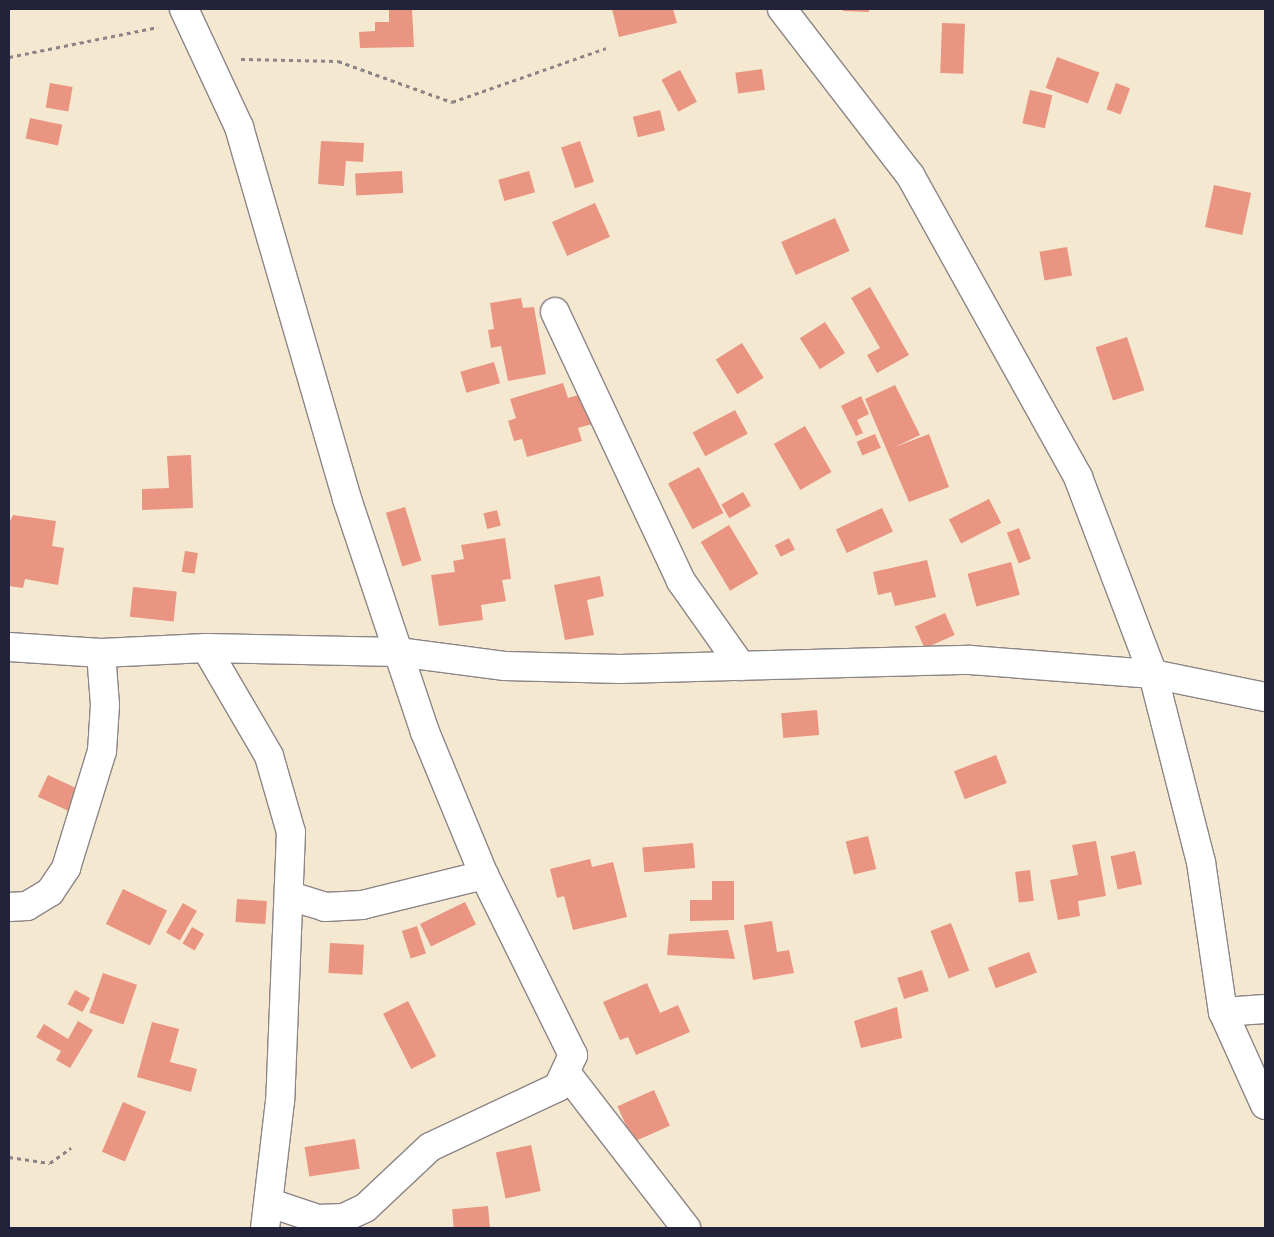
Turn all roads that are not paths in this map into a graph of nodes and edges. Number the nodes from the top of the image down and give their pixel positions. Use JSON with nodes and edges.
{"nodes":[{"id":1,"x":782,"y":9,"type":"edge"},
{"id":2,"x":186,"y":15,"type":"edge"},
{"id":3,"x":555,"y":312,"type":"dead end"},
{"id":4,"x":9,"y":647,"type":"edge"},
{"id":5,"x":206,"y":648,"type":"junction"},
{"id":6,"x":101,"y":652,"type":"junction"},
{"id":7,"x":398,"y":652,"type":"junction"},
{"id":8,"x":741,"y":666,"type":"junction"},
{"id":9,"x":1153,"y":674,"type":"junction"},
{"id":10,"x":1265,"y":697,"type":"edge"},
{"id":11,"x":484,"y":875,"type":"junction"},
{"id":12,"x":290,"y":896,"type":"junction"},
{"id":13,"x":9,"y":907,"type":"edge"},
{"id":14,"x":1265,"y":1009,"type":"edge"},
{"id":15,"x":1223,"y":1012,"type":"junction"},
{"id":16,"x":567,"y":1074,"type":"junction"},
{"id":17,"x":1265,"y":1105,"type":"edge"},
{"id":18,"x":268,"y":1216,"type":"edge"},
{"id":19,"x":686,"y":1228,"type":"edge"}],
"edges":[{"from":1,"to":9,"type":"street"},
{"from":2,"to":7,"type":"street"},
{"from":3,"to":8,"type":"street"},
{"from":4,"to":6,"type":"street"},
{"from":5,"to":6,"type":"street"},
{"from":5,"to":7,"type":"street"},
{"from":5,"to":12,"type":"street"},
{"from":6,"to":13,"type":"street"},
{"from":7,"to":8,"type":"street"},
{"from":7,"to":11,"type":"street"},
{"from":8,"to":9,"type":"street"},
{"from":9,"to":10,"type":"street"},
{"from":9,"to":15,"type":"street"},
{"from":11,"to":12,"type":"street"},
{"from":11,"to":16,"type":"street"},
{"from":12,"to":18,"type":"street"},
{"from":14,"to":15,"type":"street"},
{"from":15,"to":17,"type":"street"},
{"from":16,"to":18,"type":"street"},
{"from":16,"to":19,"type":"street"}]}
